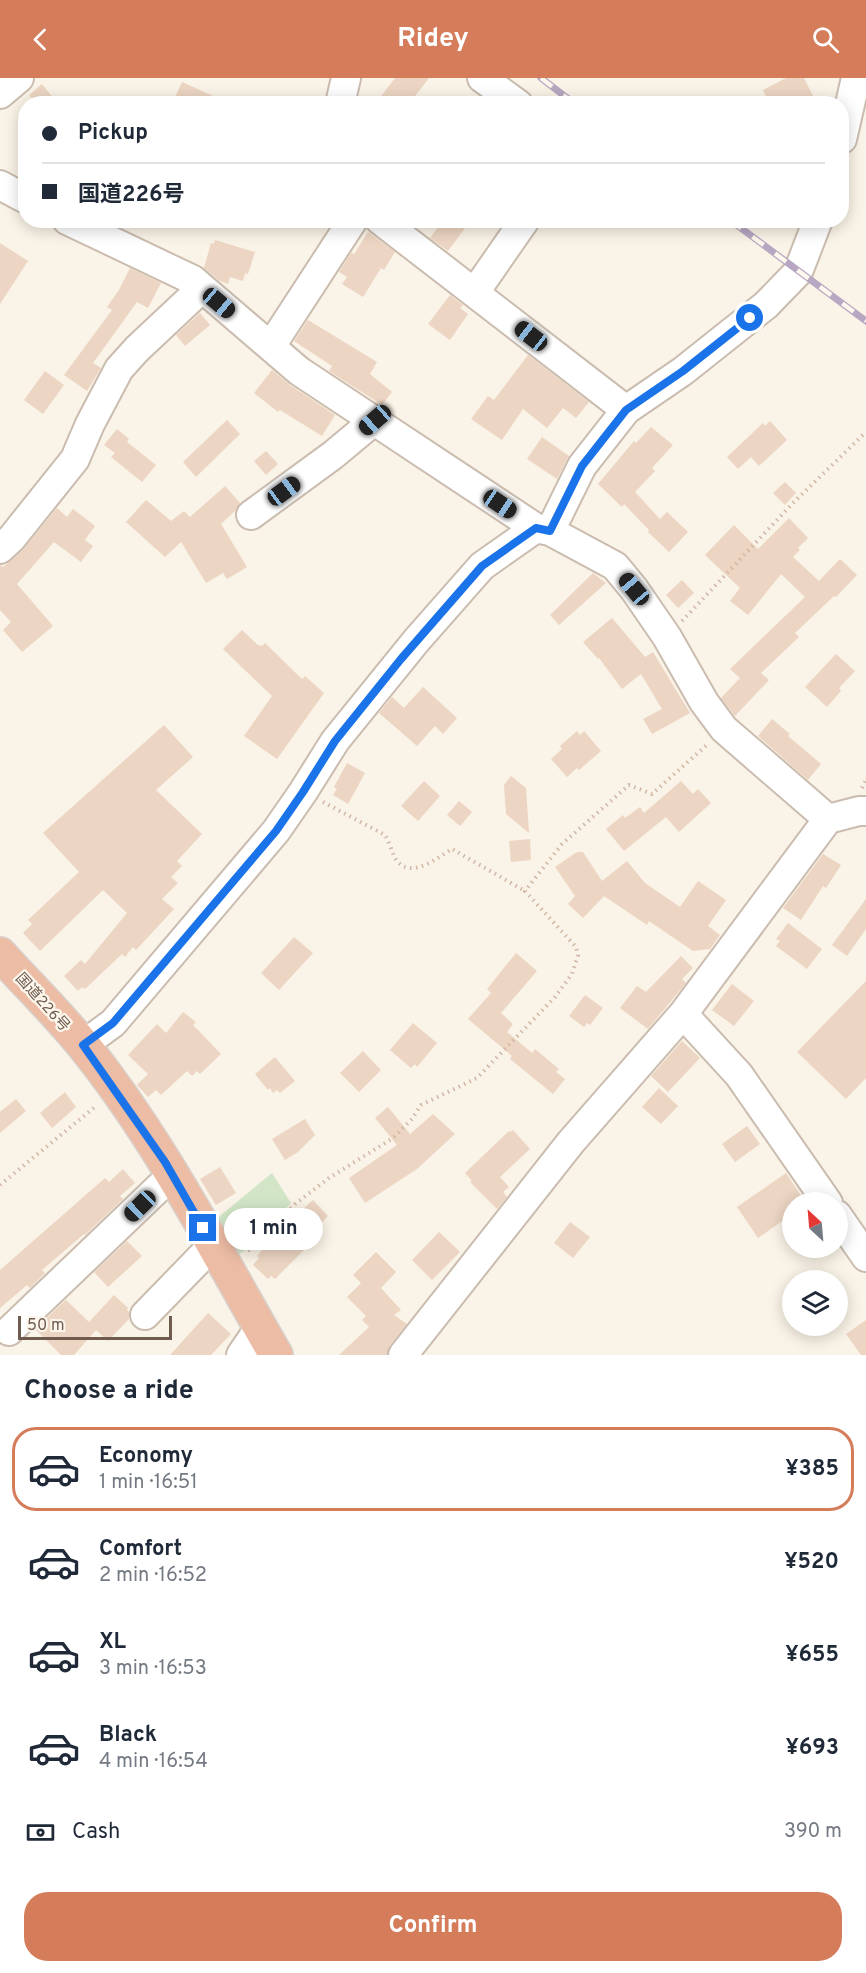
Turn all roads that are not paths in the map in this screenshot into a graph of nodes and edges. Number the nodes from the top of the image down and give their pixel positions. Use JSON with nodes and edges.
{"nodes":[{"id":1,"x":19,"y":78,"type":"edge"},
{"id":2,"x":346,"y":78,"type":"edge"},
{"id":3,"x":482,"y":78,"type":"edge"},
{"id":4,"x":856,"y":78,"type":"edge"},
{"id":5,"x":0,"y":94,"type":"edge"},
{"id":6,"x":342,"y":96,"type":"edge"},
{"id":7,"x":508,"y":96,"type":"edge"},
{"id":8,"x":849,"y":108,"type":"edge"},
{"id":9,"x":0,"y":186,"type":"edge"},
{"id":10,"x":18,"y":195,"type":"edge"},
{"id":11,"x":84,"y":228,"type":"edge"},
{"id":12,"x":348,"y":228,"type":"edge"},
{"id":13,"x":391,"y":228,"type":"edge"},
{"id":14,"x":519,"y":228,"type":"edge"},
{"id":15,"x":815,"y":228,"type":"edge"},
{"id":16,"x":202,"y":288,"type":"junction"},
{"id":17,"x":475,"y":292,"type":"junction"},
{"id":18,"x":271,"y":346,"type":"junction"},
{"id":19,"x":626,"y":410,"type":"junction"},
{"id":20,"x":375,"y":420,"type":"junction"},
{"id":21,"x":251,"y":515,"type":"dead end"},
{"id":22,"x":543,"y":530,"type":"junction"},
{"id":23,"x":0,"y":549,"type":"edge"},
{"id":24,"x":866,"y":811,"type":"edge"},
{"id":25,"x":828,"y":819,"type":"junction"},
{"id":26,"x":0,"y":954,"type":"edge"},
{"id":27,"x":683,"y":1014,"type":"junction"},
{"id":28,"x":83,"y":1045,"type":"junction"},
{"id":29,"x":172,"y":1175,"type":"junction"},
{"id":30,"x":820,"y":1192,"type":"edge"},
{"id":31,"x":848,"y":1231,"type":"edge"},
{"id":32,"x":866,"y":1257,"type":"edge"},
{"id":33,"x":220,"y":1258,"type":"junction"},
{"id":34,"x":145,"y":1315,"type":"dead end"},
{"id":35,"x":260,"y":1327,"type":"junction"},
{"id":36,"x":9,"y":1331,"type":"dead end"},
{"id":37,"x":241,"y":1355,"type":"edge"},
{"id":38,"x":276,"y":1355,"type":"edge"},
{"id":39,"x":403,"y":1355,"type":"edge"}],
"edges":[{"from":1,"to":5,"type":"street"},
{"from":2,"to":6,"type":"street"},
{"from":3,"to":7,"type":"street"},
{"from":4,"to":8,"type":"street"},
{"from":9,"to":10,"type":"street"},
{"from":11,"to":16,"type":"street"},
{"from":12,"to":18,"type":"street"},
{"from":13,"to":17,"type":"street"},
{"from":14,"to":17,"type":"street"},
{"from":15,"to":19,"type":"street"},
{"from":16,"to":18,"type":"street"},
{"from":16,"to":23,"type":"street"},
{"from":17,"to":19,"type":"street"},
{"from":18,"to":20,"type":"street"},
{"from":19,"to":22,"type":"street"},
{"from":20,"to":21,"type":"street"},
{"from":20,"to":22,"type":"street"},
{"from":22,"to":25,"type":"street"},
{"from":22,"to":28,"type":"street"},
{"from":24,"to":25,"type":"street"},
{"from":25,"to":27,"type":"street"},
{"from":26,"to":28,"type":"highway","name":"国道226号"},
{"from":27,"to":30,"type":"street"},
{"from":27,"to":39,"type":"street"},
{"from":28,"to":29,"type":"highway","name":"国道226号"},
{"from":29,"to":33,"type":"highway","name":"国道226号"},
{"from":29,"to":36,"type":"street"},
{"from":31,"to":32,"type":"street"},
{"from":33,"to":34,"type":"street"},
{"from":33,"to":35,"type":"highway","name":"国道226号"},
{"from":35,"to":37,"type":"street"},
{"from":35,"to":38,"type":"highway","name":"国道226号"}]}
